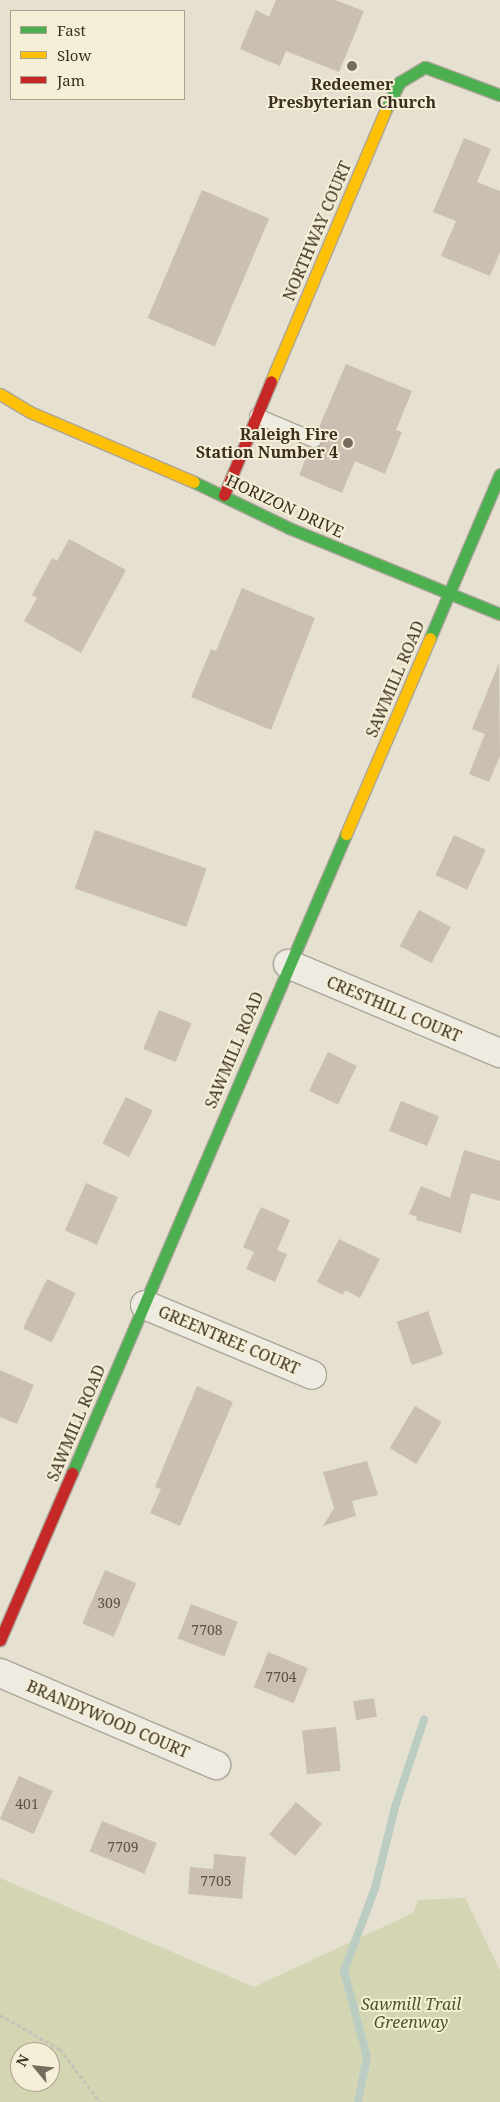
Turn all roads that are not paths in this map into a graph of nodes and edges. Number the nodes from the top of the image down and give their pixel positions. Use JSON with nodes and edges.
{"nodes":[{"id":1,"x":500,"y":95,"type":"edge"},
{"id":2,"x":0,"y":394,"type":"edge"},
{"id":3,"x":257,"y":416,"type":"junction"},
{"id":4,"x":314,"y":440,"type":"dead end"},
{"id":5,"x":500,"y":474,"type":"edge"},
{"id":6,"x":224,"y":495,"type":"junction"},
{"id":7,"x":450,"y":593,"type":"junction"},
{"id":8,"x":500,"y":614,"type":"edge"},
{"id":9,"x":288,"y":964,"type":"junction"},
{"id":10,"x":500,"y":1053,"type":"edge"},
{"id":11,"x":145,"y":1305,"type":"junction"},
{"id":12,"x":312,"y":1375,"type":"dead end"},
{"id":13,"x":0,"y":1640,"type":"edge"},
{"id":14,"x":0,"y":1673,"type":"edge"},
{"id":15,"x":216,"y":1765,"type":"dead end"}],
"edges":[{"from":1,"to":3,"type":"street","name":"NORTHWAY COURT"},
{"from":2,"to":6,"type":"street","name":"HORIZON DRIVE"},
{"from":3,"to":4,"type":"lane"},
{"from":3,"to":6,"type":"street","name":"NORTHWAY COURT"},
{"from":5,"to":7,"type":"street","name":"SAWMILL ROAD"},
{"from":6,"to":7,"type":"street","name":"HORIZON DRIVE"},
{"from":7,"to":8,"type":"street","name":"HORIZON DRIVE"},
{"from":7,"to":9,"type":"street","name":"SAWMILL ROAD"},
{"from":9,"to":10,"type":"street","name":"CRESTHILL COURT"},
{"from":9,"to":11,"type":"street","name":"SAWMILL ROAD"},
{"from":11,"to":12,"type":"street","name":"GREENTREE COURT"},
{"from":11,"to":13,"type":"street","name":"SAWMILL ROAD"},
{"from":14,"to":15,"type":"street","name":"BRANDYWOOD COURT"}]}
